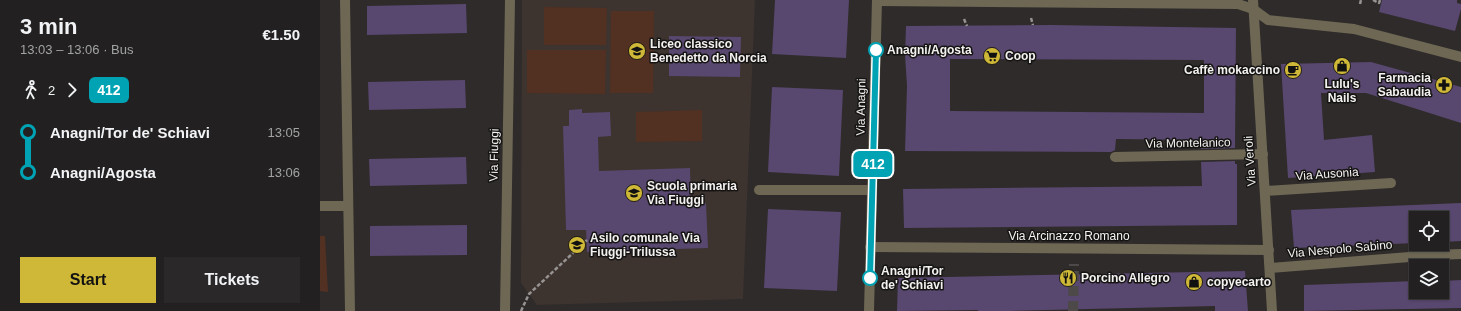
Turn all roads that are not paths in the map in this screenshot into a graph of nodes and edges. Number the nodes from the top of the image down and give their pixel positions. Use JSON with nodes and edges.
{"nodes":[{"id":1,"x":344,"y":0,"type":"edge"},
{"id":2,"x":510,"y":0,"type":"edge"},
{"id":3,"x":877,"y":1,"type":"edge"},
{"id":4,"x":1253,"y":5,"type":"edge"},
{"id":5,"x":1461,"y":57,"type":"edge"},
{"id":6,"x":1262,"y":154,"type":"junction"},
{"id":7,"x":1115,"y":157,"type":"dead end"},
{"id":8,"x":1391,"y":182,"type":"dead end"},
{"id":9,"x":759,"y":190,"type":"dead end"},
{"id":10,"x":872,"y":190,"type":"junction"},
{"id":11,"x":1265,"y":191,"type":"junction"},
{"id":12,"x":320,"y":206,"type":"edge"},
{"id":13,"x":348,"y":206,"type":"junction"},
{"id":14,"x":870,"y":247,"type":"junction"},
{"id":15,"x":1268,"y":250,"type":"junction"},
{"id":16,"x":1461,"y":254,"type":"edge"},
{"id":17,"x":1270,"y":268,"type":"junction"},
{"id":18,"x":350,"y":311,"type":"edge"},
{"id":19,"x":505,"y":311,"type":"edge"},
{"id":20,"x":869,"y":311,"type":"edge"},
{"id":21,"x":1272,"y":311,"type":"edge"}],
"edges":[{"from":1,"to":13,"type":"street"},
{"from":2,"to":19,"type":"street","name":"Via Fiuggi"},
{"from":3,"to":4,"type":"street"},
{"from":3,"to":10,"type":"street","name":"Via Anagni"},
{"from":4,"to":5,"type":"street"},
{"from":4,"to":6,"type":"street","name":"Via Veroli"},
{"from":6,"to":7,"type":"street","name":"Via Montelanico"},
{"from":6,"to":11,"type":"street","name":"Via Veroli"},
{"from":8,"to":11,"type":"street","name":"Via Ausonia"},
{"from":9,"to":10,"type":"street"},
{"from":10,"to":14,"type":"street","name":"Via Anagni"},
{"from":11,"to":15,"type":"street","name":"Via Veroli"},
{"from":12,"to":13,"type":"street"},
{"from":13,"to":18,"type":"street"},
{"from":14,"to":15,"type":"street","name":"Via Arcinazzo Romano"},
{"from":14,"to":20,"type":"street","name":"Via Anagni"},
{"from":15,"to":17,"type":"street","name":"Via Veroli"},
{"from":16,"to":17,"type":"street","name":"Via Nespolo Sabino"},
{"from":17,"to":21,"type":"street","name":"Via Veroli"}]}
